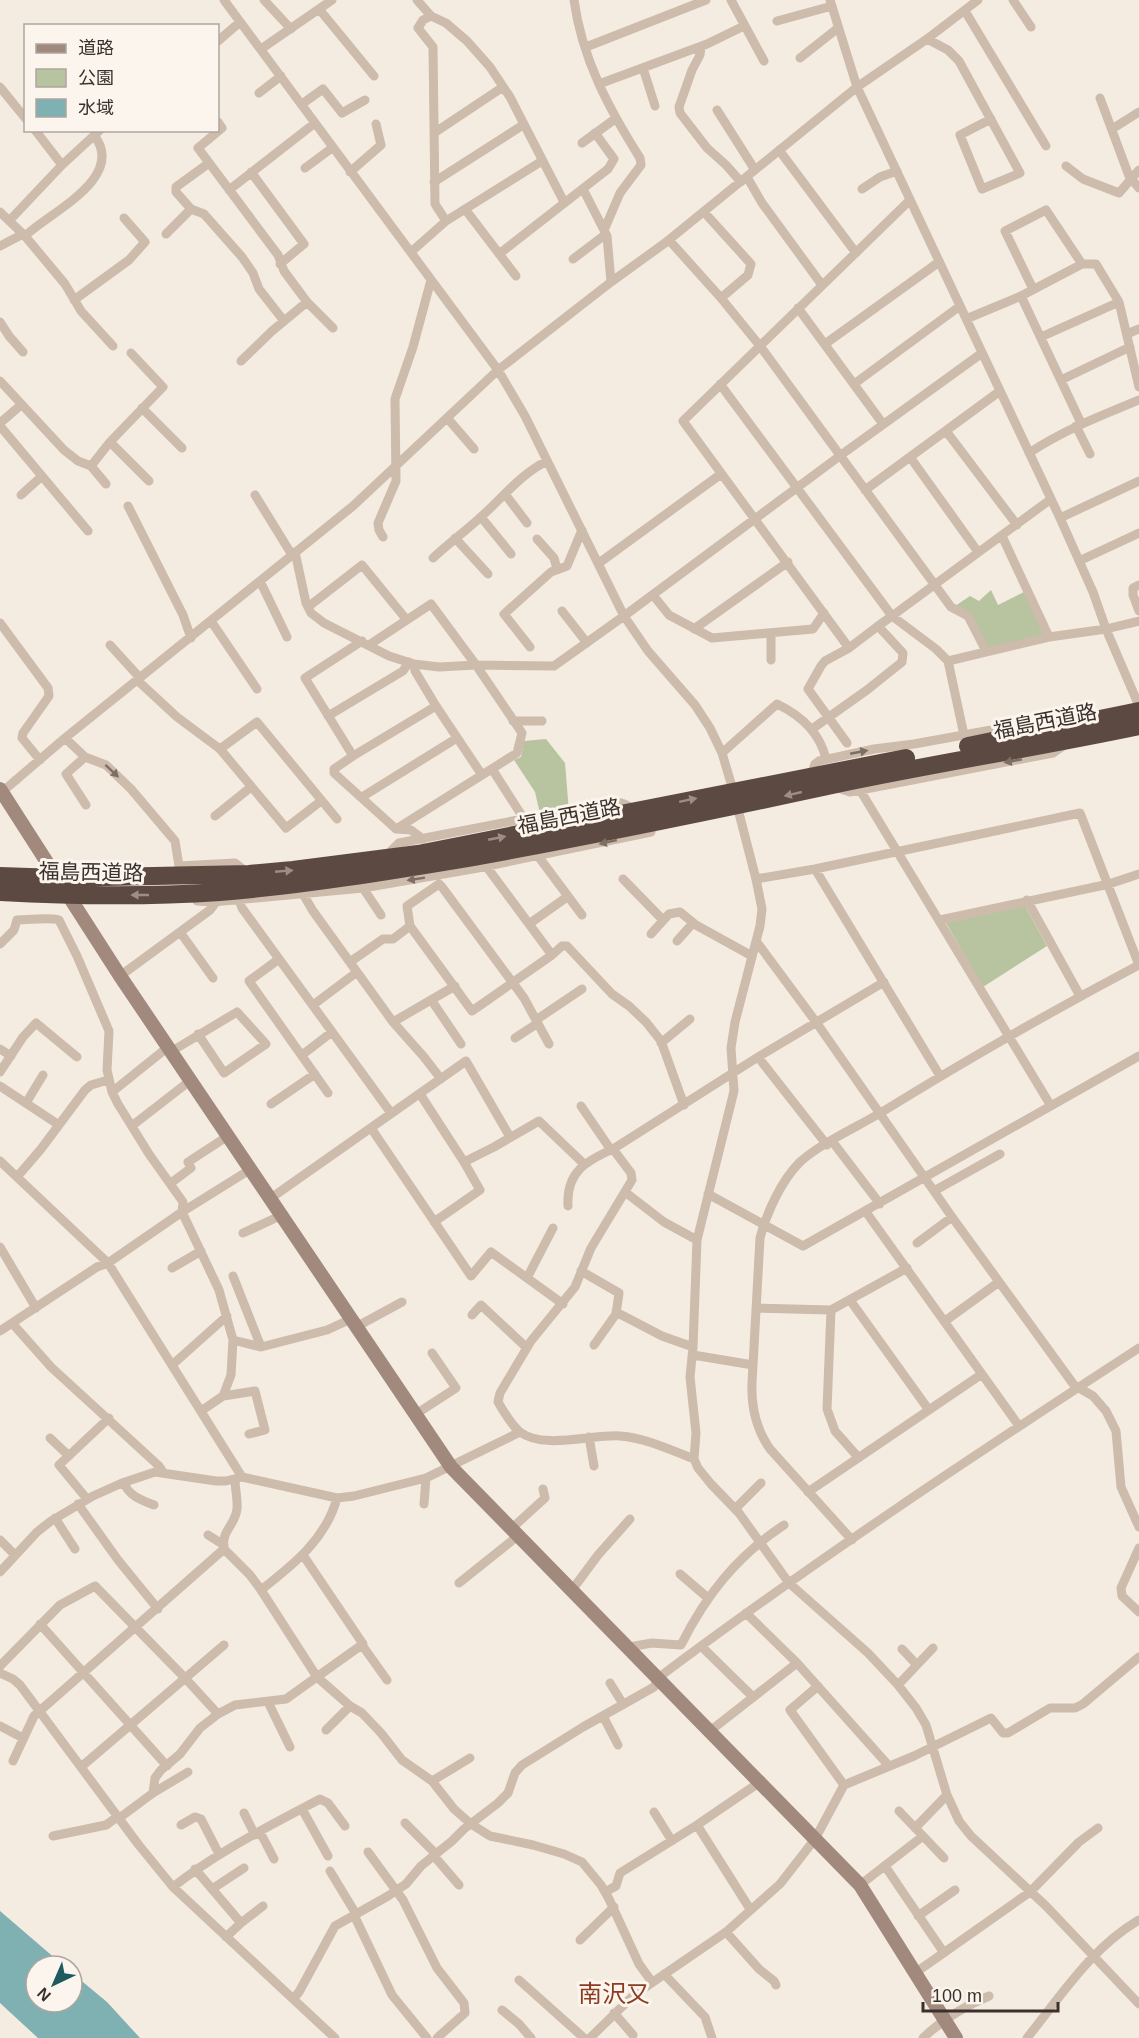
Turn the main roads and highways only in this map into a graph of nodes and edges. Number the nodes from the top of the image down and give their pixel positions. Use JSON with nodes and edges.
{"nodes":[{"id":1,"x":1139,"y":711,"type":"edge"},
{"id":2,"x":1139,"y":726,"type":"edge"},
{"id":3,"x":735,"y":799,"type":"junction"},
{"id":4,"x":0,"y":876,"type":"edge"},
{"id":5,"x":0,"y":892,"type":"edge"},
{"id":6,"x":24,"y":893,"type":"junction"},
{"id":7,"x":0,"y":903,"type":"edge"}],
"edges":[{"from":1,"to":3,"type":"highway","name":"福島西道路"},
{"from":2,"to":3,"type":"highway","name":"福島西道路","one_way":true},
{"from":4,"to":3,"type":"highway","name":"福島西道路","one_way":true},
{"from":3,"to":6,"type":"highway","name":"福島西道路","one_way":true},
{"from":5,"to":6,"type":"highway","name":"福島西道路"},
{"from":6,"to":7,"type":"highway"}]}
